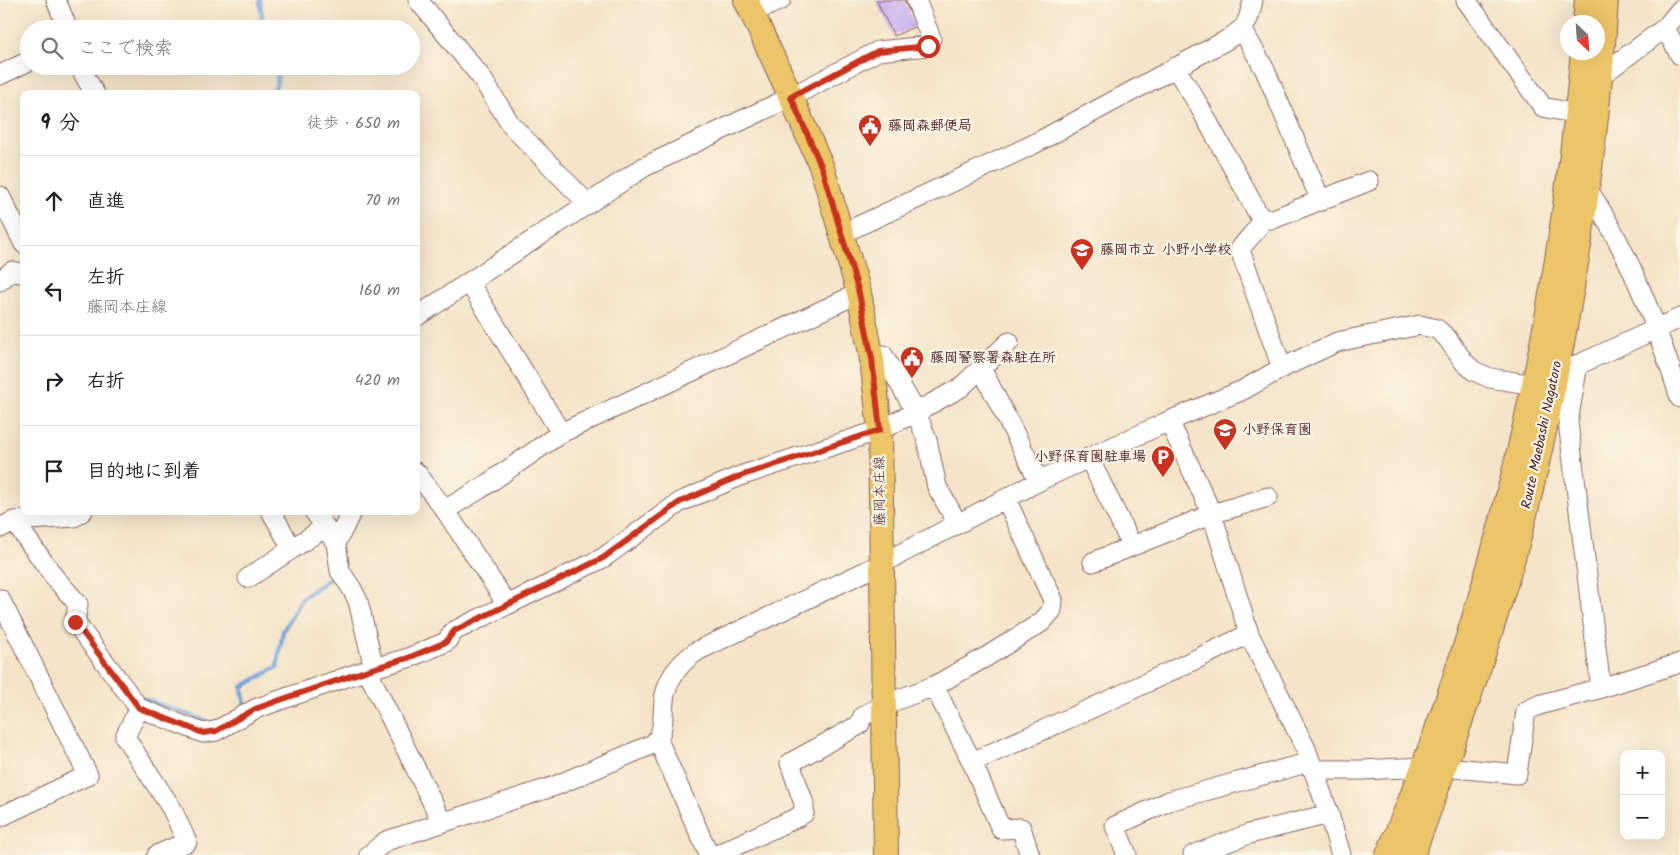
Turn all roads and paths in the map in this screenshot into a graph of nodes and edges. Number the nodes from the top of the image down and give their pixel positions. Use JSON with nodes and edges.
{"nodes":[{"id":1,"x":56,"y":0,"type":"edge"},
{"id":2,"x":418,"y":0,"type":"edge"},
{"id":3,"x":781,"y":0,"type":"edge"},
{"id":4,"x":916,"y":0,"type":"edge"},
{"id":5,"x":1253,"y":0,"type":"edge"},
{"id":6,"x":1466,"y":0,"type":"edge"},
{"id":7,"x":1587,"y":0,"type":"edge"},
{"id":8,"x":1606,"y":0,"type":"edge"},
{"id":9,"x":749,"y":7,"type":"edge"},
{"id":10,"x":1680,"y":10,"type":"edge"},
{"id":11,"x":1586,"y":15,"type":"edge"},
{"id":12,"x":64,"y":20,"type":"edge"},
{"id":13,"x":1665,"y":28,"type":"junction"},
{"id":14,"x":1242,"y":29,"type":"junction"},
{"id":15,"x":1680,"y":55,"type":"edge"},
{"id":16,"x":1582,"y":60,"type":"edge"},
{"id":17,"x":20,"y":65,"type":"edge"},
{"id":18,"x":1175,"y":67,"type":"junction"},
{"id":19,"x":0,"y":75,"type":"edge"},
{"id":20,"x":84,"y":75,"type":"edge"},
{"id":21,"x":1600,"y":76,"type":"junction"},
{"id":22,"x":93,"y":90,"type":"edge"},
{"id":23,"x":791,"y":97,"type":"junction"},
{"id":24,"x":1577,"y":114,"type":"junction"},
{"id":25,"x":1369,"y":181,"type":"dead end"},
{"id":26,"x":1587,"y":188,"type":"junction"},
{"id":27,"x":0,"y":196,"type":"edge"},
{"id":28,"x":1321,"y":201,"type":"junction"},
{"id":29,"x":588,"y":203,"type":"junction"},
{"id":30,"x":1261,"y":219,"type":"junction"},
{"id":31,"x":842,"y":234,"type":"junction"},
{"id":32,"x":20,"y":236,"type":"edge"},
{"id":33,"x":20,"y":273,"type":"edge"},
{"id":34,"x":0,"y":281,"type":"edge"},
{"id":35,"x":469,"y":282,"type":"junction"},
{"id":36,"x":859,"y":293,"type":"junction"},
{"id":37,"x":420,"y":314,"type":"edge"},
{"id":38,"x":1680,"y":318,"type":"edge"},
{"id":39,"x":1655,"y":329,"type":"junction"},
{"id":40,"x":1009,"y":342,"type":"dead end"},
{"id":41,"x":871,"y":354,"type":"junction"},
{"id":42,"x":1578,"y":364,"type":"junction"},
{"id":43,"x":981,"y":368,"type":"junction"},
{"id":44,"x":1282,"y":368,"type":"junction"},
{"id":45,"x":1556,"y":374,"type":"junction"},
{"id":46,"x":1534,"y":385,"type":"junction"},
{"id":47,"x":1680,"y":398,"type":"edge"},
{"id":48,"x":916,"y":412,"type":"junction"},
{"id":49,"x":1169,"y":422,"type":"junction"},
{"id":50,"x":880,"y":430,"type":"junction"},
{"id":51,"x":561,"y":432,"type":"junction"},
{"id":52,"x":1089,"y":458,"type":"junction"},
{"id":53,"x":420,"y":477,"type":"edge"},
{"id":54,"x":1039,"y":481,"type":"junction"},
{"id":55,"x":1268,"y":497,"type":"dead end"},
{"id":56,"x":1006,"y":498,"type":"junction"},
{"id":57,"x":445,"y":510,"type":"junction"},
{"id":58,"x":1212,"y":514,"type":"junction"},
{"id":59,"x":77,"y":515,"type":"edge"},
{"id":60,"x":273,"y":515,"type":"edge"},
{"id":61,"x":317,"y":515,"type":"edge"},
{"id":62,"x":350,"y":515,"type":"edge"},
{"id":63,"x":7,"y":524,"type":"edge"},
{"id":64,"x":958,"y":524,"type":"junction"},
{"id":65,"x":325,"y":527,"type":"junction"},
{"id":66,"x":336,"y":543,"type":"junction"},
{"id":67,"x":1132,"y":546,"type":"junction"},
{"id":68,"x":292,"y":549,"type":"junction"},
{"id":69,"x":1093,"y":562,"type":"dead end"},
{"id":70,"x":881,"y":564,"type":"junction"},
{"id":71,"x":248,"y":578,"type":"dead end"},
{"id":72,"x":0,"y":598,"type":"edge"},
{"id":73,"x":507,"y":604,"type":"junction"},
{"id":74,"x":1249,"y":634,"type":"junction"},
{"id":75,"x":1680,"y":663,"type":"edge"},
{"id":76,"x":371,"y":669,"type":"junction"},
{"id":77,"x":934,"y":686,"type":"junction"},
{"id":78,"x":1601,"y":688,"type":"junction"},
{"id":79,"x":884,"y":705,"type":"junction"},
{"id":80,"x":139,"y":708,"type":"junction"},
{"id":81,"x":658,"y":740,"type":"junction"},
{"id":82,"x":972,"y":762,"type":"junction"},
{"id":83,"x":1311,"y":766,"type":"junction"},
{"id":84,"x":1434,"y":767,"type":"junction"},
{"id":85,"x":1329,"y":814,"type":"junction"},
{"id":86,"x":0,"y":817,"type":"edge"},
{"id":87,"x":442,"y":822,"type":"junction"},
{"id":88,"x":390,"y":848,"type":"edge"},
{"id":89,"x":158,"y":855,"type":"edge"},
{"id":90,"x":369,"y":855,"type":"edge"},
{"id":91,"x":709,"y":855,"type":"edge"},
{"id":92,"x":716,"y":855,"type":"edge"},
{"id":93,"x":886,"y":855,"type":"edge"},
{"id":94,"x":1030,"y":855,"type":"edge"},
{"id":95,"x":1127,"y":855,"type":"edge"},
{"id":96,"x":1194,"y":855,"type":"edge"},
{"id":97,"x":1341,"y":855,"type":"edge"},
{"id":98,"x":1388,"y":855,"type":"edge"},
{"id":99,"x":1412,"y":855,"type":"edge"}],
"edges":[{"from":1,"to":12,"type":"street"},
{"from":2,"to":29,"type":"street"},
{"from":3,"to":9,"type":"street"},
{"from":4,"to":23,"type":"street"},
{"from":5,"to":14,"type":"street"},
{"from":6,"to":24,"type":"street"},
{"from":7,"to":11,"type":"main road"},
{"from":8,"to":21,"type":"main road","name":"Route Maebashi Nagatoro"},
{"from":9,"to":23,"type":"main road","name":"藤岡本庄線"},
{"from":10,"to":13,"type":"street"},
{"from":13,"to":15,"type":"street"},
{"from":13,"to":21,"type":"street"},
{"from":14,"to":18,"type":"street"},
{"from":14,"to":28,"type":"street"},
{"from":16,"to":24,"type":"main road","name":"Route Maebashi Nagatoro"},
{"from":17,"to":19,"type":"street"},
{"from":18,"to":30,"type":"street"},
{"from":18,"to":31,"type":"street"},
{"from":20,"to":22,"type":"street"},
{"from":21,"to":26,"type":"main road","name":"Route Maebashi Nagatoro"},
{"from":23,"to":29,"type":"street"},
{"from":23,"to":31,"type":"main road","name":"藤岡本庄線"},
{"from":24,"to":46,"type":"main road","name":"Route Maebashi Nagatoro"},
{"from":25,"to":28,"type":"street"},
{"from":26,"to":39,"type":"street"},
{"from":26,"to":45,"type":"main road","name":"Route Maebashi Nagatoro"},
{"from":27,"to":32,"type":"street"},
{"from":28,"to":30,"type":"street"},
{"from":29,"to":35,"type":"street"},
{"from":30,"to":44,"type":"street"},
{"from":31,"to":36,"type":"main road","name":"藤岡本庄線"},
{"from":33,"to":34,"type":"street"},
{"from":35,"to":37,"type":"street"},
{"from":35,"to":51,"type":"street"},
{"from":36,"to":41,"type":"main road","name":"藤岡本庄線"},
{"from":36,"to":51,"type":"street"},
{"from":38,"to":39,"type":"street"},
{"from":39,"to":42,"type":"street"},
{"from":39,"to":47,"type":"street"},
{"from":40,"to":43,"type":"street"},
{"from":41,"to":48,"type":"street"},
{"from":41,"to":50,"type":"main road","name":"藤岡本庄線"},
{"from":42,"to":45,"type":"street"},
{"from":42,"to":78,"type":"street"},
{"from":43,"to":48,"type":"street"},
{"from":43,"to":54,"type":"street"},
{"from":44,"to":46,"type":"street"},
{"from":44,"to":49,"type":"street"},
{"from":45,"to":46,"type":"street"},
{"from":45,"to":84,"type":"main road","name":"Route Maebashi Nagatoro"},
{"from":46,"to":84,"type":"main road","name":"Route Maebashi Nagatoro"},
{"from":48,"to":50,"type":"street"},
{"from":48,"to":64,"type":"street"},
{"from":49,"to":52,"type":"street"},
{"from":49,"to":58,"type":"street"},
{"from":50,"to":70,"type":"main road","name":"藤岡本庄線"},
{"from":50,"to":73,"type":"street"},
{"from":51,"to":57,"type":"street"},
{"from":52,"to":54,"type":"street"},
{"from":52,"to":67,"type":"street"},
{"from":53,"to":57,"type":"street"},
{"from":54,"to":56,"type":"street"},
{"from":55,"to":58,"type":"street"},
{"from":56,"to":64,"type":"street"},
{"from":56,"to":77,"type":"street"},
{"from":57,"to":73,"type":"street"},
{"from":58,"to":67,"type":"street"},
{"from":58,"to":74,"type":"street"},
{"from":59,"to":63,"type":"street"},
{"from":60,"to":68,"type":"street"},
{"from":61,"to":65,"type":"street"},
{"from":62,"to":66,"type":"street"},
{"from":63,"to":80,"type":"street"},
{"from":64,"to":70,"type":"street"},
{"from":65,"to":66,"type":"street"},
{"from":65,"to":68,"type":"street"},
{"from":66,"to":76,"type":"street"},
{"from":67,"to":69,"type":"street"},
{"from":68,"to":71,"type":"street"},
{"from":70,"to":79,"type":"main road","name":"藤岡本庄線"},
{"from":70,"to":81,"type":"street"},
{"from":72,"to":86,"type":"street"},
{"from":73,"to":76,"type":"street"},
{"from":74,"to":82,"type":"street"},
{"from":74,"to":83,"type":"street"},
{"from":75,"to":78,"type":"street"},
{"from":76,"to":80,"type":"street"},
{"from":76,"to":87,"type":"street"},
{"from":77,"to":79,"type":"street"},
{"from":77,"to":82,"type":"street"},
{"from":78,"to":84,"type":"street"},
{"from":79,"to":92,"type":"street"},
{"from":79,"to":93,"type":"main road","name":"藤岡本庄線"},
{"from":80,"to":89,"type":"street"},
{"from":81,"to":87,"type":"street"},
{"from":81,"to":91,"type":"street"},
{"from":82,"to":94,"type":"street"},
{"from":83,"to":84,"type":"street"},
{"from":83,"to":85,"type":"street"},
{"from":83,"to":95,"type":"street"},
{"from":84,"to":98,"type":"main road","name":"Route Maebashi Nagatoro"},
{"from":84,"to":99,"type":"main road","name":"Route Maebashi Nagatoro"},
{"from":85,"to":96,"type":"street"},
{"from":85,"to":97,"type":"street"},
{"from":87,"to":88,"type":"street"},
{"from":88,"to":90,"type":"street"}]}
